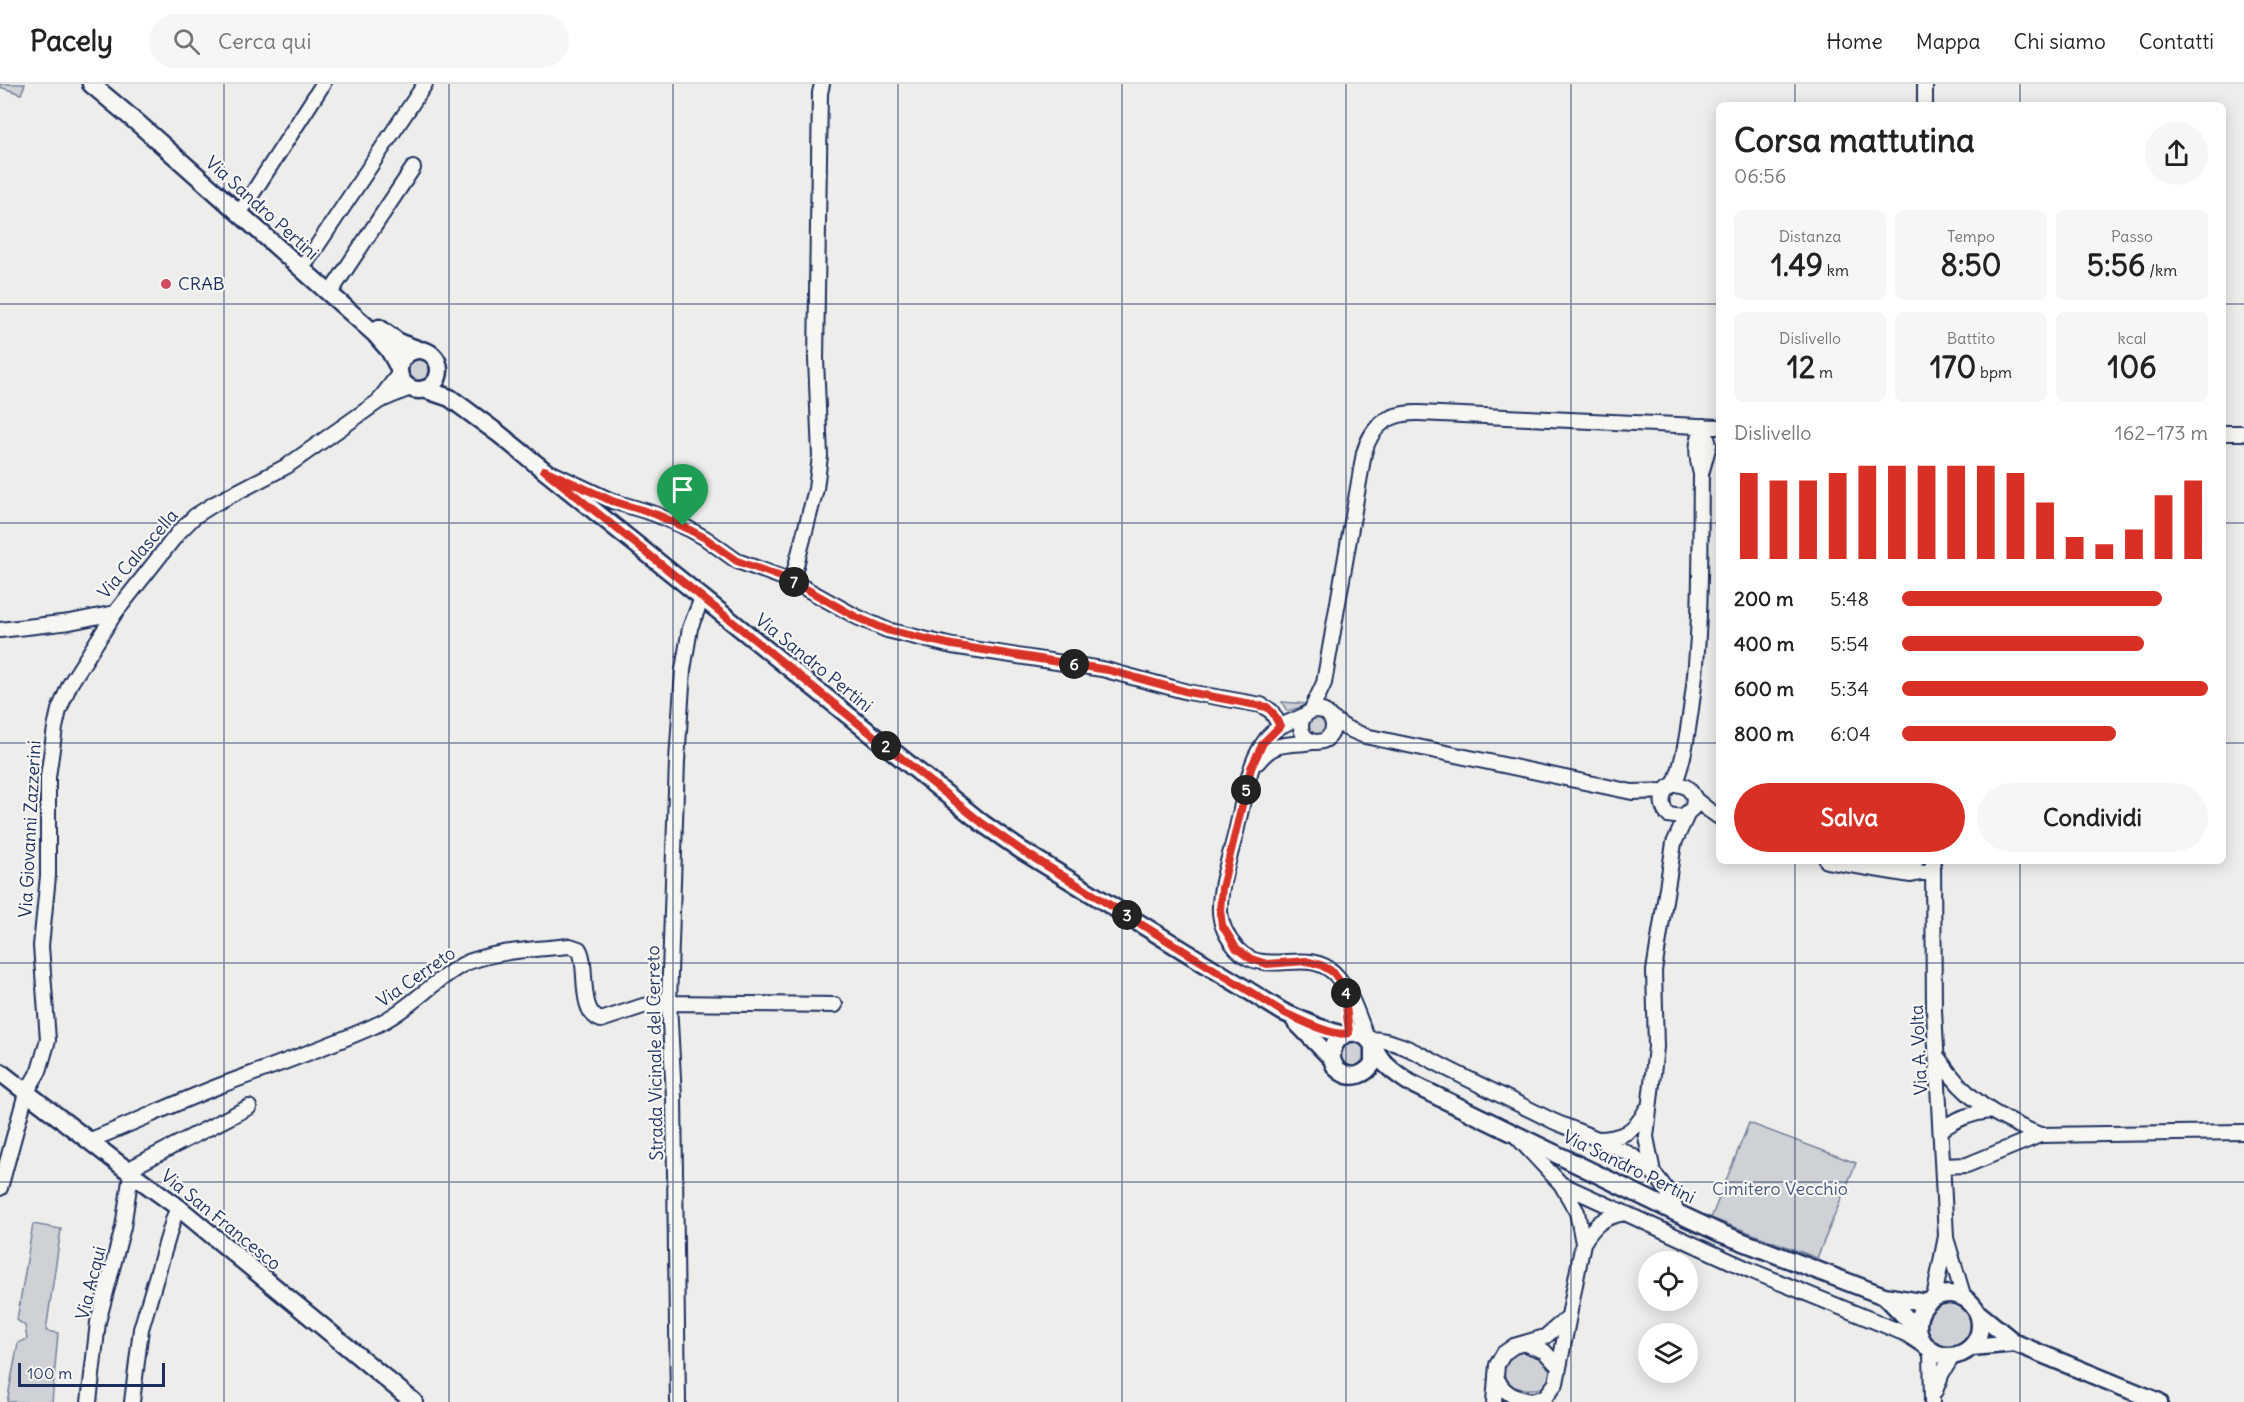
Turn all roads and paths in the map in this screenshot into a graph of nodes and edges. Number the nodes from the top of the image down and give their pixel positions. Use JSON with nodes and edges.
{"nodes":[{"id":1,"x":91,"y":84,"type":"edge"},
{"id":2,"x":106,"y":84,"type":"edge"},
{"id":3,"x":323,"y":84,"type":"edge"},
{"id":4,"x":425,"y":84,"type":"edge"},
{"id":5,"x":822,"y":84,"type":"edge"},
{"id":6,"x":1925,"y":84,"type":"edge"},
{"id":7,"x":1925,"y":102,"type":"edge"},
{"id":8,"x":413,"y":168,"type":"dead end"},
{"id":9,"x":244,"y":205,"type":"junction"},
{"id":10,"x":307,"y":261,"type":"junction"},
{"id":11,"x":334,"y":287,"type":"junction"},
{"id":12,"x":417,"y":349,"type":"junction"},
{"id":13,"x":399,"y":371,"type":"junction"},
{"id":14,"x":440,"y":372,"type":"junction"},
{"id":15,"x":417,"y":389,"type":"junction"},
{"id":16,"x":379,"y":401,"type":"junction"},
{"id":17,"x":462,"y":406,"type":"junction"},
{"id":18,"x":1658,"y":425,"type":"junction"},
{"id":19,"x":1704,"y":426,"type":"junction"},
{"id":20,"x":1716,"y":427,"type":"edge"},
{"id":21,"x":2226,"y":433,"type":"edge"},
{"id":22,"x":2244,"y":433,"type":"edge"},
{"id":23,"x":1716,"y":441,"type":"edge"},
{"id":24,"x":1702,"y":452,"type":"junction"},
{"id":25,"x":544,"y":470,"type":"junction"},
{"id":26,"x":792,"y":581,"type":"junction"},
{"id":27,"x":702,"y":598,"type":"junction"},
{"id":28,"x":115,"y":613,"type":"junction"},
{"id":29,"x":0,"y":630,"type":"edge"},
{"id":30,"x":1324,"y":683,"type":"junction"},
{"id":31,"x":1308,"y":713,"type":"junction"},
{"id":32,"x":1329,"y":716,"type":"junction"},
{"id":33,"x":1280,"y":726,"type":"junction"},
{"id":34,"x":1365,"y":736,"type":"junction"},
{"id":35,"x":1328,"y":738,"type":"junction"},
{"id":36,"x":1312,"y":742,"type":"junction"},
{"id":37,"x":1684,"y":754,"type":"junction"},
{"id":38,"x":1250,"y":774,"type":"junction"},
{"id":39,"x":1669,"y":788,"type":"junction"},
{"id":40,"x":1632,"y":792,"type":"junction"},
{"id":41,"x":1692,"y":794,"type":"junction"},
{"id":42,"x":1665,"y":810,"type":"junction"},
{"id":43,"x":1688,"y":814,"type":"junction"},
{"id":44,"x":1716,"y":815,"type":"edge"},
{"id":45,"x":1716,"y":818,"type":"edge"},
{"id":46,"x":1674,"y":843,"type":"junction"},
{"id":47,"x":1847,"y":864,"type":"edge"},
{"id":48,"x":1933,"y":865,"type":"edge"},
{"id":49,"x":1912,"y":866,"type":"edge"},
{"id":50,"x":1933,"y":895,"type":"junction"},
{"id":51,"x":1344,"y":987,"type":"junction"},
{"id":52,"x":669,"y":1003,"type":"junction"},
{"id":53,"x":834,"y":1005,"type":"dead end"},
{"id":54,"x":1290,"y":1016,"type":"junction"},
{"id":55,"x":1346,"y":1034,"type":"junction"},
{"id":56,"x":1370,"y":1041,"type":"junction"},
{"id":57,"x":1938,"y":1057,"type":"junction"},
{"id":58,"x":1332,"y":1059,"type":"junction"},
{"id":59,"x":0,"y":1072,"type":"edge"},
{"id":60,"x":1361,"y":1074,"type":"junction"},
{"id":61,"x":1410,"y":1083,"type":"junction"},
{"id":62,"x":26,"y":1093,"type":"junction"},
{"id":63,"x":1650,"y":1097,"type":"junction"},
{"id":64,"x":249,"y":1107,"type":"dead end"},
{"id":65,"x":1989,"y":1111,"type":"junction"},
{"id":66,"x":1504,"y":1128,"type":"junction"},
{"id":67,"x":1942,"y":1129,"type":"junction"},
{"id":68,"x":2244,"y":1132,"type":"edge"},
{"id":69,"x":2040,"y":1135,"type":"junction"},
{"id":70,"x":1595,"y":1139,"type":"junction"},
{"id":71,"x":88,"y":1141,"type":"junction"},
{"id":72,"x":1943,"y":1166,"type":"junction"},
{"id":73,"x":129,"y":1172,"type":"junction"},
{"id":74,"x":1653,"y":1172,"type":"junction"},
{"id":75,"x":1561,"y":1184,"type":"junction"},
{"id":76,"x":0,"y":1188,"type":"edge"},
{"id":77,"x":179,"y":1208,"type":"junction"},
{"id":78,"x":1625,"y":1213,"type":"junction"},
{"id":79,"x":1677,"y":1213,"type":"junction"},
{"id":80,"x":1946,"y":1236,"type":"junction"},
{"id":81,"x":1583,"y":1243,"type":"junction"},
{"id":82,"x":1884,"y":1296,"type":"junction"},
{"id":83,"x":1964,"y":1298,"type":"junction"},
{"id":84,"x":1931,"y":1300,"type":"junction"},
{"id":85,"x":1978,"y":1313,"type":"junction"},
{"id":86,"x":1567,"y":1318,"type":"junction"},
{"id":87,"x":1918,"y":1330,"type":"junction"},
{"id":88,"x":2015,"y":1343,"type":"junction"},
{"id":89,"x":1522,"y":1344,"type":"junction"},
{"id":90,"x":1972,"y":1347,"type":"junction"},
{"id":91,"x":1929,"y":1349,"type":"junction"},
{"id":92,"x":1952,"y":1357,"type":"junction"},
{"id":93,"x":1558,"y":1367,"type":"junction"},
{"id":94,"x":1496,"y":1370,"type":"junction"},
{"id":95,"x":1932,"y":1400,"type":"edge"},
{"id":96,"x":1531,"y":1401,"type":"edge"},
{"id":97,"x":89,"y":1402,"type":"edge"},
{"id":98,"x":132,"y":1402,"type":"edge"},
{"id":99,"x":414,"y":1402,"type":"edge"},
{"id":100,"x":678,"y":1402,"type":"edge"},
{"id":101,"x":1494,"y":1402,"type":"edge"},
{"id":102,"x":2159,"y":1402,"type":"edge"}],
"edges":[{"from":1,"to":13,"type":"main road","name":"Via Sandro Pertini"},
{"from":2,"to":9,"type":"main road","name":"Via Sandro Pertini"},
{"from":3,"to":9,"type":"street"},
{"from":4,"to":10,"type":"street"},
{"from":5,"to":26,"type":"street"},
{"from":6,"to":7,"type":"street"},
{"from":8,"to":11,"type":"street"},
{"from":9,"to":10,"type":"main road","name":"Via Sandro Pertini"},
{"from":10,"to":11,"type":"main road","name":"Via Sandro Pertini"},
{"from":11,"to":12,"type":"main road","name":"Via Sandro Pertini"},
{"from":12,"to":13,"type":"main road"},
{"from":12,"to":14,"type":"main road","name":"Via Sandro Pertini"},
{"from":13,"to":15,"type":"main road","name":"Via Sandro Pertini"},
{"from":13,"to":16,"type":"street","name":"Via Calascella"},
{"from":14,"to":15,"type":"main road"},
{"from":14,"to":17,"type":"main road","name":"Via Sandro Pertini"},
{"from":15,"to":16,"type":"street","name":"Via Calascella"},
{"from":15,"to":17,"type":"main road","name":"Via Sandro Pertini"},
{"from":16,"to":28,"type":"street","name":"Via Calascella"},
{"from":17,"to":25,"type":"main road","name":"Via Sandro Pertini"},
{"from":18,"to":19,"type":"street"},
{"from":18,"to":24,"type":"street"},
{"from":18,"to":30,"type":"street"},
{"from":19,"to":20,"type":"street"},
{"from":19,"to":24,"type":"street"},
{"from":21,"to":22,"type":"street"},
{"from":23,"to":24,"type":"street"},
{"from":24,"to":37,"type":"street"},
{"from":25,"to":26,"type":"street"},
{"from":25,"to":27,"type":"main road","name":"Via Sandro Pertini"},
{"from":26,"to":33,"type":"street"},
{"from":27,"to":52,"type":"street","name":"Strada Vicinale del Cerreto"},
{"from":27,"to":54,"type":"main road","name":"Via Sandro Pertini"},
{"from":28,"to":29,"type":"street","name":"Via Calascella"},
{"from":28,"to":62,"type":"street","name":"Via Giovanni Zazzerini"},
{"from":30,"to":31,"type":"street"},
{"from":30,"to":32,"type":"street"},
{"from":31,"to":32,"type":"street"},
{"from":31,"to":33,"type":"street"},
{"from":31,"to":36,"type":"street"},
{"from":32,"to":34,"type":"street"},
{"from":32,"to":35,"type":"street"},
{"from":33,"to":38,"type":"street"},
{"from":34,"to":35,"type":"street"},
{"from":34,"to":40,"type":"street"},
{"from":35,"to":36,"type":"street"},
{"from":36,"to":38,"type":"street"},
{"from":37,"to":39,"type":"street"},
{"from":37,"to":41,"type":"street"},
{"from":38,"to":51,"type":"street"},
{"from":39,"to":40,"type":"street"},
{"from":39,"to":41,"type":"street"},
{"from":39,"to":42,"type":"street"},
{"from":40,"to":42,"type":"street"},
{"from":41,"to":43,"type":"street"},
{"from":41,"to":44,"type":"street"},
{"from":42,"to":43,"type":"street"},
{"from":42,"to":46,"type":"street"},
{"from":43,"to":45,"type":"street"},
{"from":43,"to":46,"type":"street"},
{"from":46,"to":63,"type":"street"},
{"from":47,"to":49,"type":"street"},
{"from":48,"to":49,"type":"street"},
{"from":48,"to":50,"type":"street","name":"Via A. Volta"},
{"from":49,"to":50,"type":"street"},
{"from":50,"to":57,"type":"street","name":"Via A. Volta"},
{"from":51,"to":55,"type":"street"},
{"from":51,"to":56,"type":"street"},
{"from":52,"to":53,"type":"street","name":"Via Cerreto"},
{"from":52,"to":71,"type":"street","name":"Via Cerreto"},
{"from":52,"to":100,"type":"street","name":"Strada Vicinale del Cerreto"},
{"from":54,"to":55,"type":"main road","name":"Via Sandro Pertini"},
{"from":54,"to":58,"type":"main road"},
{"from":55,"to":56,"type":"main road","name":"Via Sandro Pertini"},
{"from":55,"to":58,"type":"main road"},
{"from":56,"to":60,"type":"main road"},
{"from":56,"to":61,"type":"main road","name":"Via Sandro Pertini"},
{"from":56,"to":70,"type":"street"},
{"from":57,"to":65,"type":"street"},
{"from":57,"to":67,"type":"street","name":"Via A. Volta"},
{"from":58,"to":60,"type":"main road"},
{"from":59,"to":62,"type":"main road","name":"Via San Francesco"},
{"from":60,"to":61,"type":"main road"},
{"from":61,"to":66,"type":"main road","name":"Via Sandro Pertini"},
{"from":62,"to":71,"type":"main road","name":"Via San Francesco"},
{"from":62,"to":76,"type":"street"},
{"from":63,"to":70,"type":"street"},
{"from":63,"to":74,"type":"street"},
{"from":64,"to":73,"type":"street"},
{"from":65,"to":67,"type":"street"},
{"from":65,"to":69,"type":"street"},
{"from":66,"to":75,"type":"street"},
{"from":66,"to":79,"type":"main road","name":"Via Sandro Pertini"},
{"from":67,"to":72,"type":"street","name":"Via A. Volta"},
{"from":68,"to":69,"type":"street"},
{"from":69,"to":72,"type":"street"},
{"from":70,"to":74,"type":"street"},
{"from":71,"to":73,"type":"main road","name":"Via San Francesco"},
{"from":72,"to":80,"type":"street","name":"Via A. Volta"},
{"from":73,"to":77,"type":"main road","name":"Via San Francesco"},
{"from":73,"to":97,"type":"street","name":"Via Acqui"},
{"from":74,"to":79,"type":"street"},
{"from":75,"to":78,"type":"street"},
{"from":75,"to":81,"type":"street"},
{"from":77,"to":98,"type":"street"},
{"from":77,"to":99,"type":"main road","name":"Via San Francesco"},
{"from":78,"to":81,"type":"street"},
{"from":78,"to":91,"type":"street"},
{"from":79,"to":82,"type":"main road","name":"Via Sandro Pertini"},
{"from":80,"to":83,"type":"street","name":"Via A. Volta"},
{"from":80,"to":84,"type":"street","name":"Via A. Volta"},
{"from":81,"to":86,"type":"street"},
{"from":82,"to":84,"type":"main road","name":"Via Sandro Pertini"},
{"from":82,"to":87,"type":"main road","name":"Via Sandro Pertini"},
{"from":83,"to":84,"type":"main road"},
{"from":83,"to":85,"type":"main road"},
{"from":84,"to":87,"type":"main road"},
{"from":85,"to":88,"type":"main road"},
{"from":85,"to":90,"type":"main road"},
{"from":86,"to":89,"type":"street"},
{"from":86,"to":93,"type":"street"},
{"from":87,"to":91,"type":"main road"},
{"from":88,"to":90,"type":"main road"},
{"from":88,"to":102,"type":"main road"},
{"from":89,"to":93,"type":"street"},
{"from":89,"to":94,"type":"street"},
{"from":90,"to":92,"type":"main road"},
{"from":91,"to":92,"type":"main road"},
{"from":91,"to":95,"type":"street"},
{"from":92,"to":95,"type":"street"},
{"from":93,"to":96,"type":"street"},
{"from":94,"to":96,"type":"street"},
{"from":94,"to":101,"type":"street"}]}
